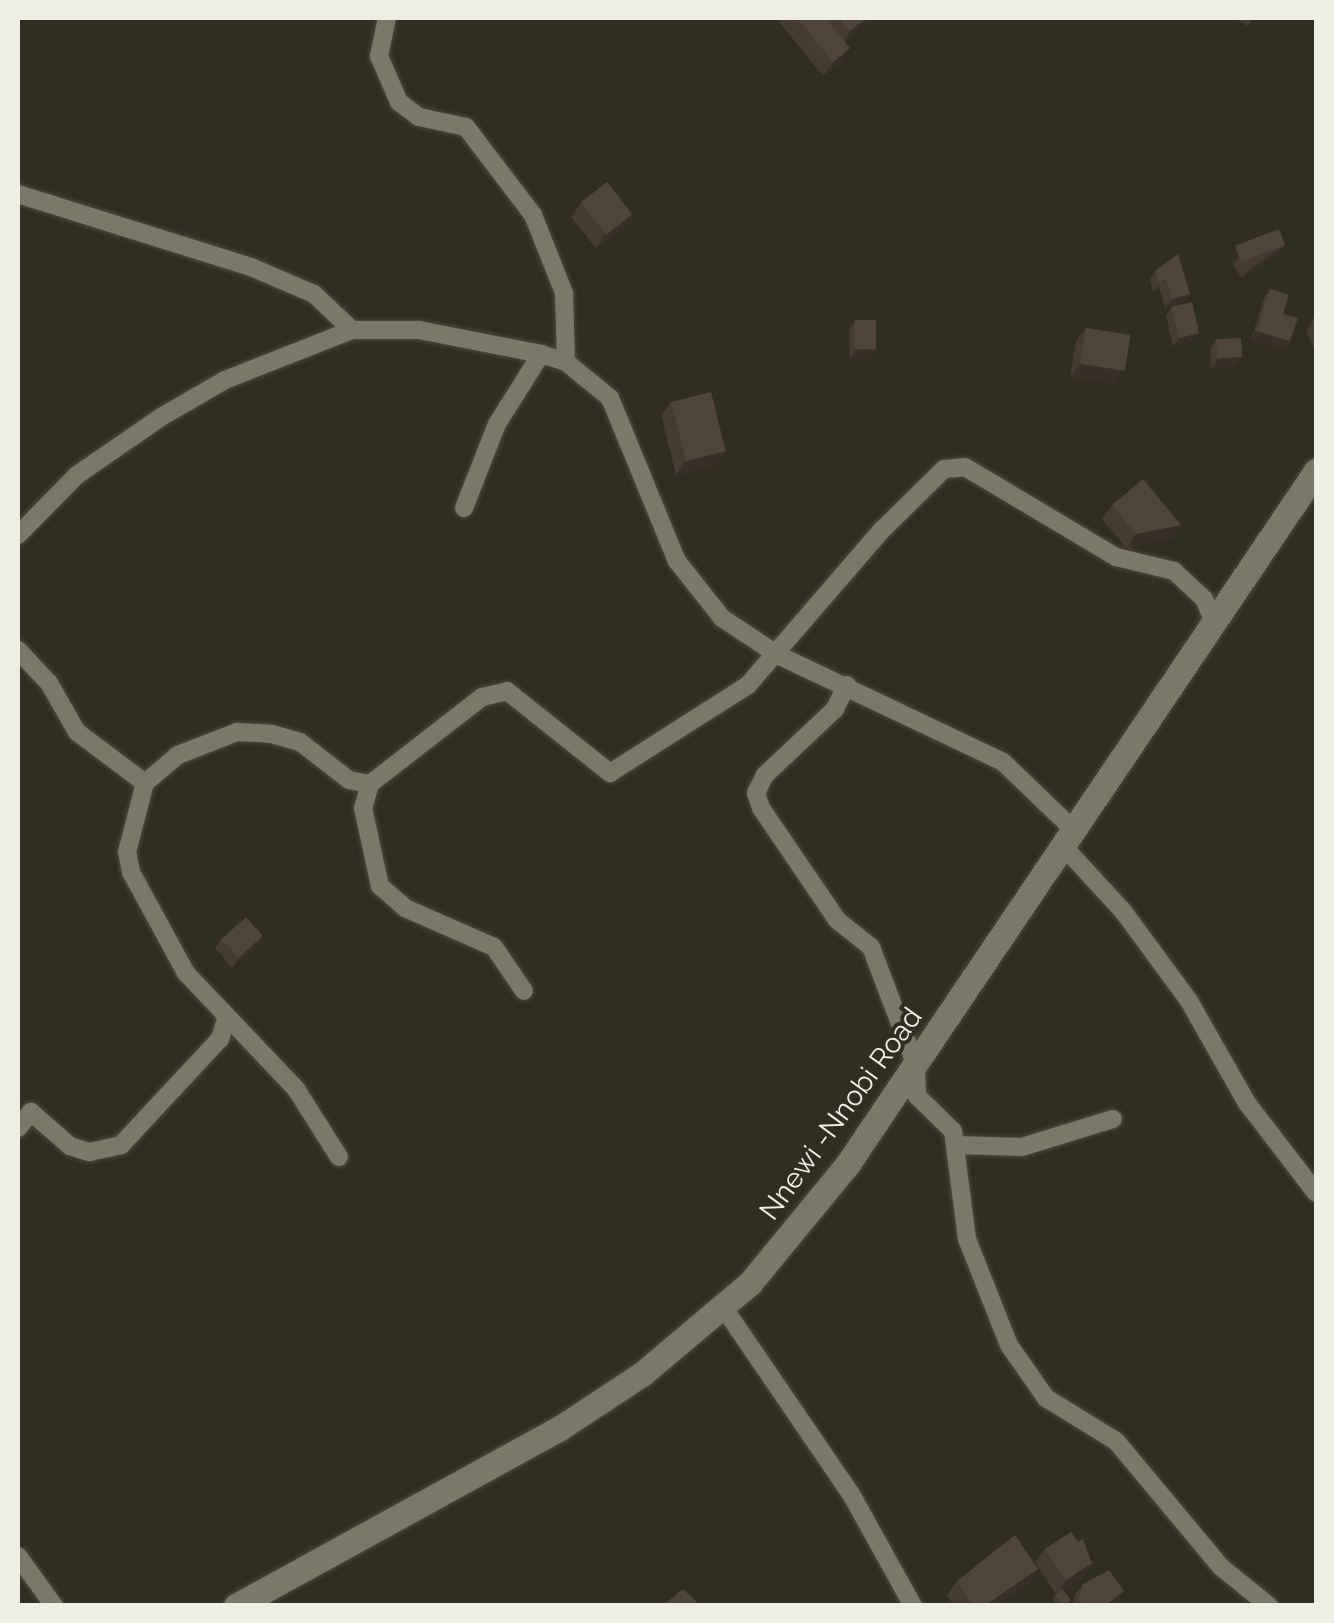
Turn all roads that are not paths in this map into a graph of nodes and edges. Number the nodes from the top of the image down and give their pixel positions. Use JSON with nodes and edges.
{"nodes":[{"id":1,"x":387,"y":18,"type":"edge"},
{"id":2,"x":18,"y":194,"type":"edge"},
{"id":3,"x":352,"y":330,"type":"junction"},
{"id":4,"x":541,"y":354,"type":"junction"},
{"id":5,"x":566,"y":362,"type":"junction"},
{"id":6,"x":1316,"y":471,"type":"edge"},
{"id":7,"x":464,"y":508,"type":"dead end"},
{"id":8,"x":18,"y":535,"type":"edge"},
{"id":9,"x":1215,"y":624,"type":"junction"},
{"id":10,"x":18,"y":650,"type":"edge"},
{"id":11,"x":778,"y":655,"type":"junction"},
{"id":12,"x":847,"y":685,"type":"junction"},
{"id":13,"x":145,"y":783,"type":"junction"},
{"id":14,"x":370,"y":784,"type":"junction"},
{"id":15,"x":1070,"y":840,"type":"junction"},
{"id":16,"x":524,"y":991,"type":"dead end"},
{"id":17,"x":226,"y":1019,"type":"junction"},
{"id":18,"x":916,"y":1066,"type":"junction"},
{"id":19,"x":1113,"y":1119,"type":"dead end"},
{"id":20,"x":18,"y":1128,"type":"edge"},
{"id":21,"x":957,"y":1145,"type":"junction"},
{"id":22,"x":339,"y":1157,"type":"dead end"},
{"id":23,"x":1316,"y":1192,"type":"edge"},
{"id":24,"x":724,"y":1308,"type":"junction"},
{"id":25,"x":18,"y":1556,"type":"edge"},
{"id":26,"x":54,"y":1606,"type":"edge"},
{"id":27,"x":236,"y":1606,"type":"edge"},
{"id":28,"x":914,"y":1606,"type":"edge"},
{"id":29,"x":1269,"y":1606,"type":"edge"}],
"edges":[{"from":1,"to":5,"type":"street"},
{"from":2,"to":3,"type":"street"},
{"from":3,"to":4,"type":"street"},
{"from":3,"to":8,"type":"street"},
{"from":4,"to":5,"type":"street"},
{"from":4,"to":7,"type":"street"},
{"from":5,"to":11,"type":"street"},
{"from":6,"to":9,"type":"main road","name":"Nnewi -Nnobi Road"},
{"from":9,"to":11,"type":"street"},
{"from":9,"to":15,"type":"main road","name":"Nnewi -Nnobi Road"},
{"from":10,"to":13,"type":"street"},
{"from":11,"to":12,"type":"street"},
{"from":11,"to":14,"type":"street"},
{"from":12,"to":15,"type":"street"},
{"from":12,"to":18,"type":"street"},
{"from":13,"to":14,"type":"street"},
{"from":13,"to":17,"type":"street"},
{"from":14,"to":16,"type":"street"},
{"from":15,"to":18,"type":"main road","name":"Nnewi -Nnobi Road"},
{"from":15,"to":23,"type":"street"},
{"from":17,"to":20,"type":"street"},
{"from":17,"to":22,"type":"street"},
{"from":18,"to":21,"type":"street"},
{"from":18,"to":24,"type":"main road","name":"Nnewi -Nnobi Road"},
{"from":19,"to":21,"type":"street"},
{"from":21,"to":29,"type":"street"},
{"from":24,"to":27,"type":"main road","name":"Nnewi -Nnobi Road"},
{"from":24,"to":28,"type":"street"},
{"from":25,"to":26,"type":"street"}]}
